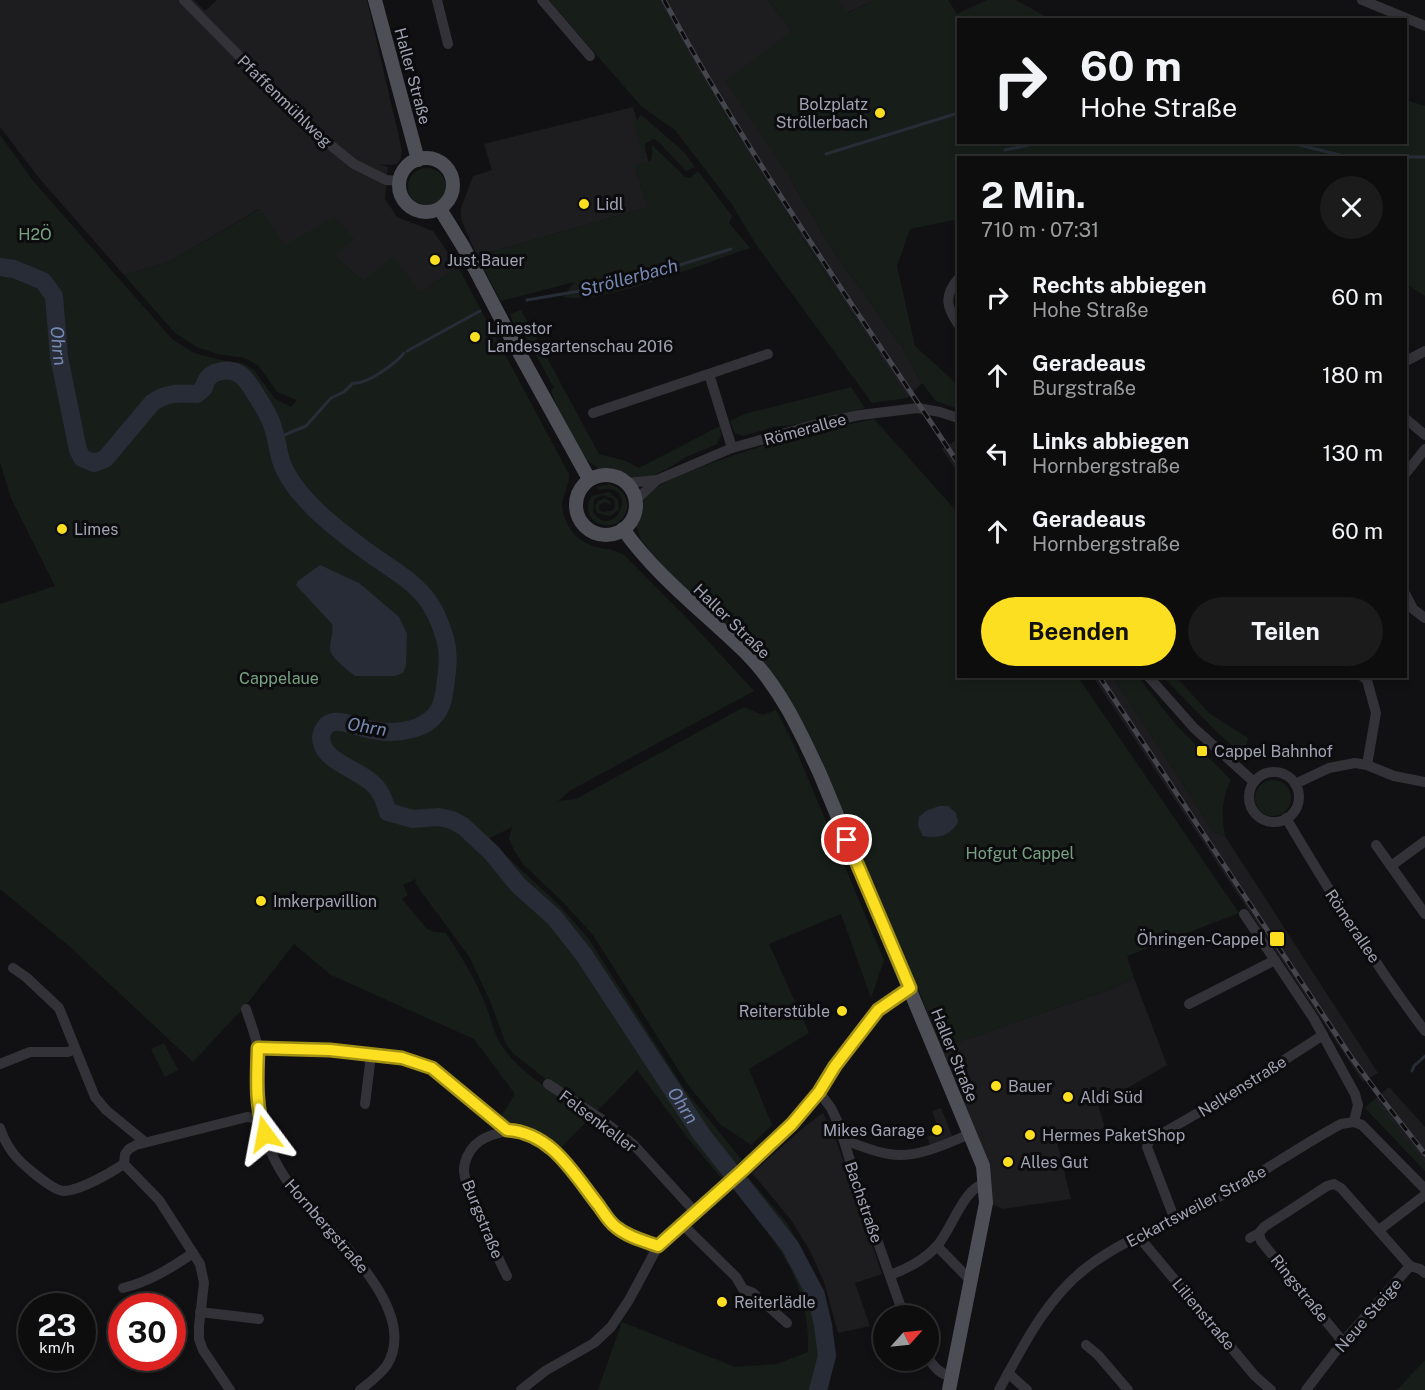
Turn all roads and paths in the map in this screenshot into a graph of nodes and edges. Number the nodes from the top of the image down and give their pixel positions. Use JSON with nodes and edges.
{"nodes":[{"id":1,"x":184,"y":0,"type":"edge"},
{"id":2,"x":375,"y":0,"type":"edge"},
{"id":3,"x":437,"y":0,"type":"edge"},
{"id":4,"x":542,"y":0,"type":"edge"},
{"id":5,"x":1362,"y":0,"type":"edge"},
{"id":6,"x":1406,"y":18,"type":"edge"},
{"id":7,"x":1407,"y":19,"type":"edge"},
{"id":8,"x":1425,"y":26,"type":"edge"},
{"id":9,"x":448,"y":44,"type":"dead end"},
{"id":10,"x":590,"y":56,"type":"dead end"},
{"id":11,"x":418,"y":160,"type":"junction"},
{"id":12,"x":400,"y":181,"type":"junction"},
{"id":13,"x":440,"y":209,"type":"junction"},
{"id":14,"x":957,"y":280,"type":"edge"},
{"id":15,"x":957,"y":323,"type":"edge"},
{"id":16,"x":1425,"y":351,"type":"edge"},
{"id":17,"x":768,"y":354,"type":"dead end"},
{"id":18,"x":1407,"y":360,"type":"edge"},
{"id":19,"x":709,"y":374,"type":"junction"},
{"id":20,"x":593,"y":413,"type":"dead end"},
{"id":21,"x":957,"y":418,"type":"edge"},
{"id":22,"x":1407,"y":420,"type":"edge"},
{"id":23,"x":1425,"y":435,"type":"edge"},
{"id":24,"x":732,"y":448,"type":"junction"},
{"id":25,"x":1425,"y":449,"type":"edge"},
{"id":26,"x":1407,"y":472,"type":"edge"},
{"id":27,"x":589,"y":479,"type":"junction"},
{"id":28,"x":657,"y":480,"type":"junction"},
{"id":29,"x":627,"y":483,"type":"junction"},
{"id":30,"x":636,"y":500,"type":"junction"},
{"id":31,"x":623,"y":530,"type":"junction"},
{"id":32,"x":1407,"y":598,"type":"edge"},
{"id":33,"x":1425,"y":618,"type":"edge"},
{"id":34,"x":1150,"y":678,"type":"edge"},
{"id":35,"x":1364,"y":678,"type":"edge"},
{"id":36,"x":1367,"y":765,"type":"junction"},
{"id":37,"x":1254,"y":782,"type":"junction"},
{"id":38,"x":1425,"y":782,"type":"edge"},
{"id":39,"x":1295,"y":784,"type":"junction"},
{"id":40,"x":1286,"y":818,"type":"junction"},
{"id":41,"x":1425,"y":841,"type":"edge"},
{"id":42,"x":1376,"y":845,"type":"dead end"},
{"id":43,"x":1391,"y":866,"type":"junction"},
{"id":44,"x":1244,"y":914,"type":"dead end"},
{"id":45,"x":1425,"y":915,"type":"edge"},
{"id":46,"x":1275,"y":960,"type":"junction"},
{"id":47,"x":13,"y":968,"type":"dead end"},
{"id":48,"x":910,"y":988,"type":"junction"},
{"id":49,"x":1189,"y":1004,"type":"dead end"},
{"id":50,"x":246,"y":1009,"type":"dead end"},
{"id":51,"x":1425,"y":1031,"type":"edge"},
{"id":52,"x":1323,"y":1035,"type":"junction"},
{"id":53,"x":258,"y":1048,"type":"junction"},
{"id":54,"x":75,"y":1049,"type":"junction"},
{"id":55,"x":370,"y":1055,"type":"junction"},
{"id":56,"x":0,"y":1064,"type":"edge"},
{"id":57,"x":548,"y":1084,"type":"dead end"},
{"id":58,"x":819,"y":1092,"type":"junction"},
{"id":59,"x":365,"y":1104,"type":"dead end"},
{"id":60,"x":259,"y":1119,"type":"junction"},
{"id":61,"x":1354,"y":1122,"type":"junction"},
{"id":62,"x":0,"y":1128,"type":"edge"},
{"id":63,"x":507,"y":1130,"type":"junction"},
{"id":64,"x":970,"y":1134,"type":"junction"},
{"id":65,"x":844,"y":1140,"type":"junction"},
{"id":66,"x":145,"y":1142,"type":"junction"},
{"id":67,"x":124,"y":1164,"type":"junction"},
{"id":68,"x":984,"y":1184,"type":"junction"},
{"id":69,"x":1425,"y":1189,"type":"edge"},
{"id":70,"x":1425,"y":1195,"type":"edge"},
{"id":71,"x":696,"y":1213,"type":"junction"},
{"id":72,"x":1175,"y":1220,"type":"junction"},
{"id":73,"x":683,"y":1225,"type":"junction"},
{"id":74,"x":1379,"y":1230,"type":"junction"},
{"id":75,"x":1139,"y":1237,"type":"junction"},
{"id":76,"x":658,"y":1246,"type":"junction"},
{"id":77,"x":937,"y":1246,"type":"junction"},
{"id":78,"x":193,"y":1253,"type":"junction"},
{"id":79,"x":1410,"y":1266,"type":"junction"},
{"id":80,"x":1425,"y":1274,"type":"edge"},
{"id":81,"x":890,"y":1275,"type":"junction"},
{"id":82,"x":507,"y":1276,"type":"dead end"},
{"id":83,"x":971,"y":1281,"type":"junction"},
{"id":84,"x":123,"y":1288,"type":"dead end"},
{"id":85,"x":900,"y":1305,"type":"edge"},
{"id":86,"x":200,"y":1312,"type":"junction"},
{"id":87,"x":259,"y":1318,"type":"dead end"},
{"id":88,"x":787,"y":1323,"type":"dead end"},
{"id":89,"x":1343,"y":1342,"type":"junction"},
{"id":90,"x":1086,"y":1345,"type":"dead end"},
{"id":91,"x":937,"y":1371,"type":"edge"},
{"id":92,"x":1008,"y":1373,"type":"junction"},
{"id":93,"x":950,"y":1384,"type":"edge"},
{"id":94,"x":230,"y":1390,"type":"edge"},
{"id":95,"x":360,"y":1390,"type":"edge"},
{"id":96,"x":521,"y":1390,"type":"edge"},
{"id":97,"x":999,"y":1390,"type":"edge"},
{"id":98,"x":1027,"y":1390,"type":"edge"},
{"id":99,"x":1128,"y":1390,"type":"edge"},
{"id":100,"x":1271,"y":1390,"type":"edge"},
{"id":101,"x":1306,"y":1390,"type":"edge"}],
"edges":[{"from":1,"to":12,"type":"street","name":"Pfaffenmühlweg"},
{"from":2,"to":11,"type":"main road","name":"Haller Straße"},
{"from":3,"to":9,"type":"street"},
{"from":4,"to":10,"type":"street"},
{"from":5,"to":6,"type":"street"},
{"from":7,"to":8,"type":"street"},
{"from":11,"to":12,"type":"main road"},
{"from":11,"to":13,"type":"main road"},
{"from":12,"to":13,"type":"main road"},
{"from":13,"to":27,"type":"main road"},
{"from":14,"to":15,"type":"street"},
{"from":16,"to":18,"type":"street"},
{"from":17,"to":19,"type":"street"},
{"from":19,"to":20,"type":"street"},
{"from":19,"to":24,"type":"street"},
{"from":21,"to":24,"type":"street","name":"Römerallee"},
{"from":22,"to":23,"type":"street"},
{"from":24,"to":28,"type":"street","name":"Römerallee"},
{"from":25,"to":26,"type":"street"},
{"from":27,"to":29,"type":"main road"},
{"from":27,"to":31,"type":"main road"},
{"from":28,"to":29,"type":"street","name":"Römerallee"},
{"from":28,"to":30,"type":"street","name":"Römerallee"},
{"from":29,"to":30,"type":"main road"},
{"from":30,"to":31,"type":"main road"},
{"from":31,"to":48,"type":"main road","name":"Haller Straße"},
{"from":32,"to":33,"type":"street"},
{"from":34,"to":37,"type":"street"},
{"from":35,"to":36,"type":"street"},
{"from":36,"to":38,"type":"street"},
{"from":36,"to":39,"type":"street"},
{"from":37,"to":39,"type":"street"},
{"from":37,"to":40,"type":"street"},
{"from":39,"to":40,"type":"street"},
{"from":40,"to":51,"type":"street","name":"Römerallee"},
{"from":41,"to":43,"type":"street"},
{"from":42,"to":43,"type":"street"},
{"from":43,"to":45,"type":"street"},
{"from":44,"to":46,"type":"street"},
{"from":46,"to":49,"type":"street"},
{"from":46,"to":52,"type":"street"},
{"from":47,"to":54,"type":"street"},
{"from":48,"to":58,"type":"street"},
{"from":48,"to":64,"type":"main road","name":"Haller Straße"},
{"from":50,"to":53,"type":"street"},
{"from":52,"to":61,"type":"street"},
{"from":52,"to":72,"type":"street","name":"Nelkenstraße"},
{"from":53,"to":55,"type":"street"},
{"from":53,"to":60,"type":"street","name":"Hornbergstraße"},
{"from":54,"to":56,"type":"street"},
{"from":54,"to":66,"type":"street"},
{"from":55,"to":59,"type":"street"},
{"from":55,"to":63,"type":"street"},
{"from":57,"to":71,"type":"street","name":"Felsenkeller"},
{"from":58,"to":65,"type":"street","name":"Bachstraße"},
{"from":58,"to":71,"type":"street"},
{"from":60,"to":66,"type":"street"},
{"from":60,"to":95,"type":"street","name":"Hornbergstraße"},
{"from":61,"to":69,"type":"street"},
{"from":61,"to":72,"type":"street","name":"Eckartsweiler Straße"},
{"from":62,"to":67,"type":"street"},
{"from":63,"to":76,"type":"street"},
{"from":63,"to":82,"type":"street","name":"Burgstraße"},
{"from":64,"to":65,"type":"street"},
{"from":64,"to":68,"type":"main road","name":"Haller Straße"},
{"from":65,"to":81,"type":"street","name":"Bachstraße"},
{"from":66,"to":67,"type":"street"},
{"from":67,"to":78,"type":"street"},
{"from":68,"to":77,"type":"street"},
{"from":68,"to":83,"type":"main road","name":"Haller Straße"},
{"from":70,"to":74,"type":"street"},
{"from":71,"to":73,"type":"street"},
{"from":72,"to":75,"type":"street","name":"Eckartsweiler Straße"},
{"from":73,"to":76,"type":"street"},
{"from":73,"to":88,"type":"street"},
{"from":74,"to":79,"type":"street","name":"Neue Steige"},
{"from":74,"to":89,"type":"street","name":"Ringstraße"},
{"from":75,"to":92,"type":"street","name":"Eckartsweiler Straße"},
{"from":75,"to":100,"type":"street","name":"Lilienstraße"},
{"from":76,"to":96,"type":"street"},
{"from":77,"to":81,"type":"street"},
{"from":77,"to":83,"type":"street"},
{"from":78,"to":84,"type":"street"},
{"from":78,"to":86,"type":"street"},
{"from":79,"to":80,"type":"street"},
{"from":79,"to":89,"type":"street","name":"Neue Steige"},
{"from":81,"to":85,"type":"street","name":"Bachstraße"},
{"from":83,"to":93,"type":"main road","name":"Haller Straße"},
{"from":86,"to":87,"type":"street"},
{"from":86,"to":94,"type":"street"},
{"from":89,"to":101,"type":"street","name":"Neue Steige"},
{"from":90,"to":99,"type":"street"},
{"from":91,"to":93,"type":"street"},
{"from":92,"to":97,"type":"street","name":"Eckartsweiler Straße"},
{"from":92,"to":98,"type":"street"}]}
